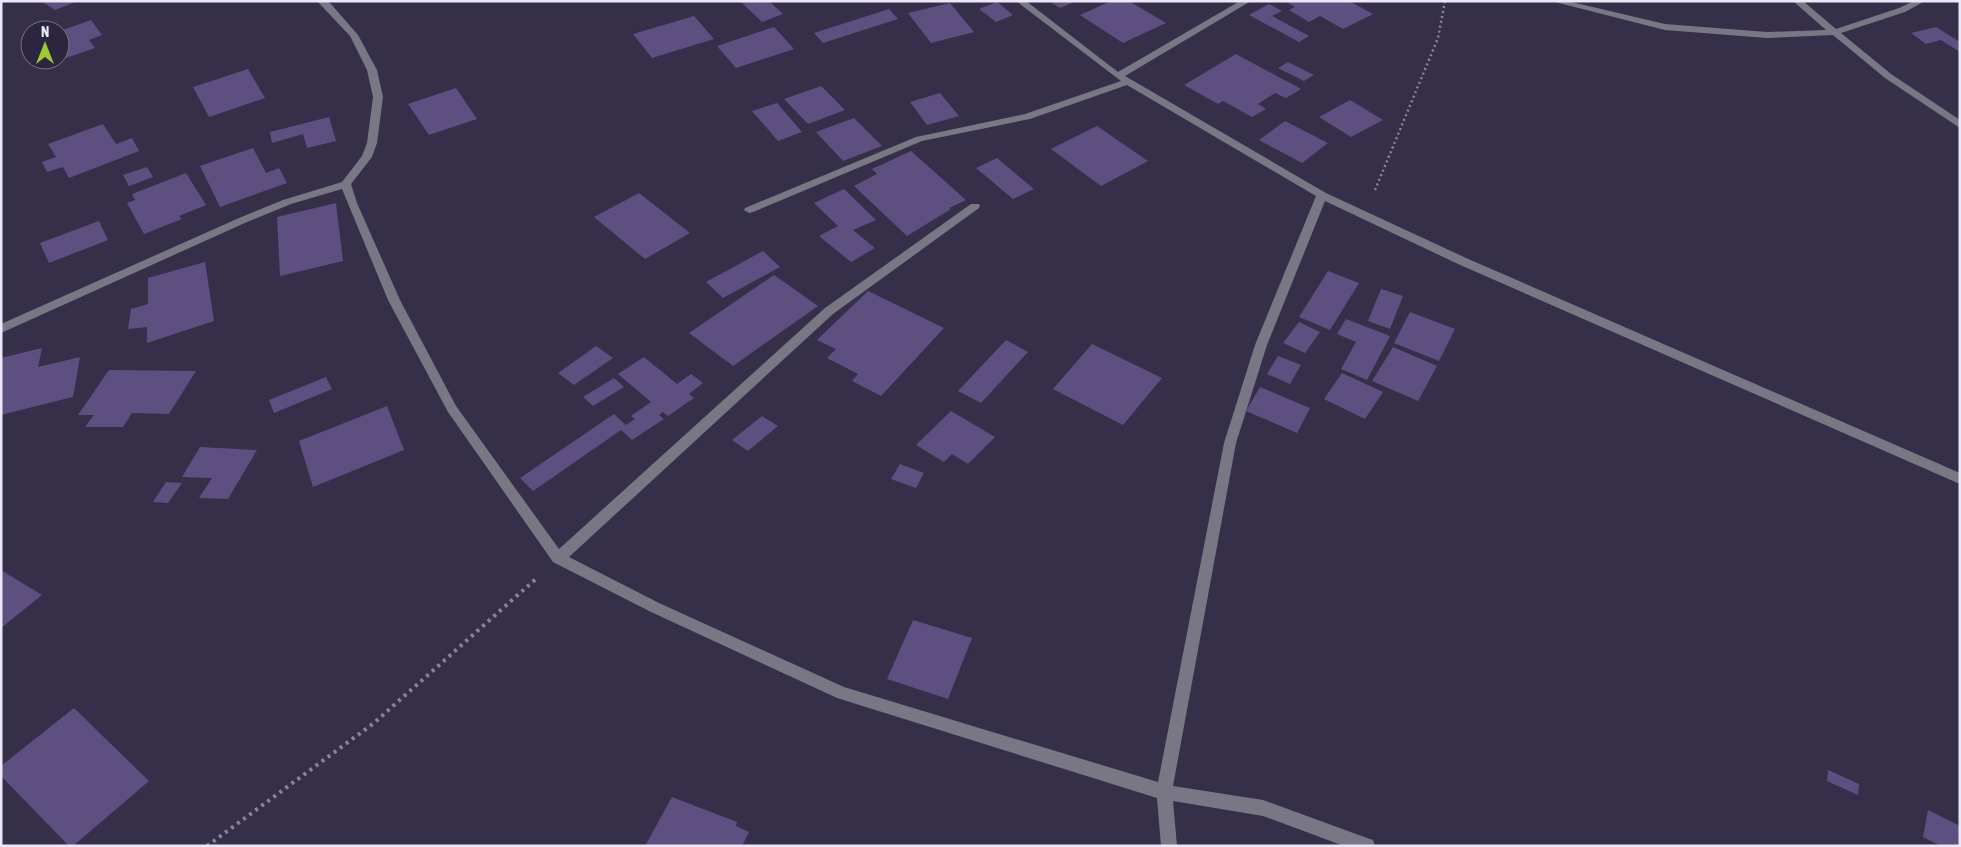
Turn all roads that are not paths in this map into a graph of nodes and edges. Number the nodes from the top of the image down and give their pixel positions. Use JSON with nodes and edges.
{"nodes":[{"id":1,"x":321,"y":1,"type":"edge"},
{"id":2,"x":1020,"y":1,"type":"edge"},
{"id":3,"x":1247,"y":1,"type":"edge"},
{"id":4,"x":1555,"y":1,"type":"edge"},
{"id":5,"x":1797,"y":1,"type":"edge"},
{"id":6,"x":1921,"y":1,"type":"edge"},
{"id":7,"x":1835,"y":32,"type":"junction"},
{"id":8,"x":1123,"y":79,"type":"junction"},
{"id":9,"x":1960,"y":125,"type":"edge"},
{"id":10,"x":346,"y":184,"type":"junction"},
{"id":11,"x":1322,"y":195,"type":"junction"},
{"id":12,"x":975,"y":206,"type":"dead end"},
{"id":13,"x":749,"y":210,"type":"dead end"},
{"id":14,"x":1,"y":329,"type":"edge"},
{"id":15,"x":1960,"y":479,"type":"edge"},
{"id":16,"x":558,"y":558,"type":"junction"},
{"id":17,"x":1164,"y":792,"type":"junction"},
{"id":18,"x":1169,"y":846,"type":"edge"},
{"id":19,"x":1367,"y":846,"type":"edge"}],
"edges":[{"from":1,"to":10,"type":"street"},
{"from":2,"to":8,"type":"street"},
{"from":3,"to":8,"type":"street"},
{"from":4,"to":7,"type":"street"},
{"from":5,"to":7,"type":"street"},
{"from":6,"to":7,"type":"street"},
{"from":7,"to":9,"type":"street"},
{"from":8,"to":11,"type":"street"},
{"from":8,"to":13,"type":"street"},
{"from":10,"to":14,"type":"street"},
{"from":10,"to":16,"type":"street"},
{"from":11,"to":15,"type":"street"},
{"from":11,"to":17,"type":"street"},
{"from":12,"to":16,"type":"street"},
{"from":16,"to":17,"type":"street"},
{"from":17,"to":18,"type":"street"},
{"from":17,"to":19,"type":"street"}]}
